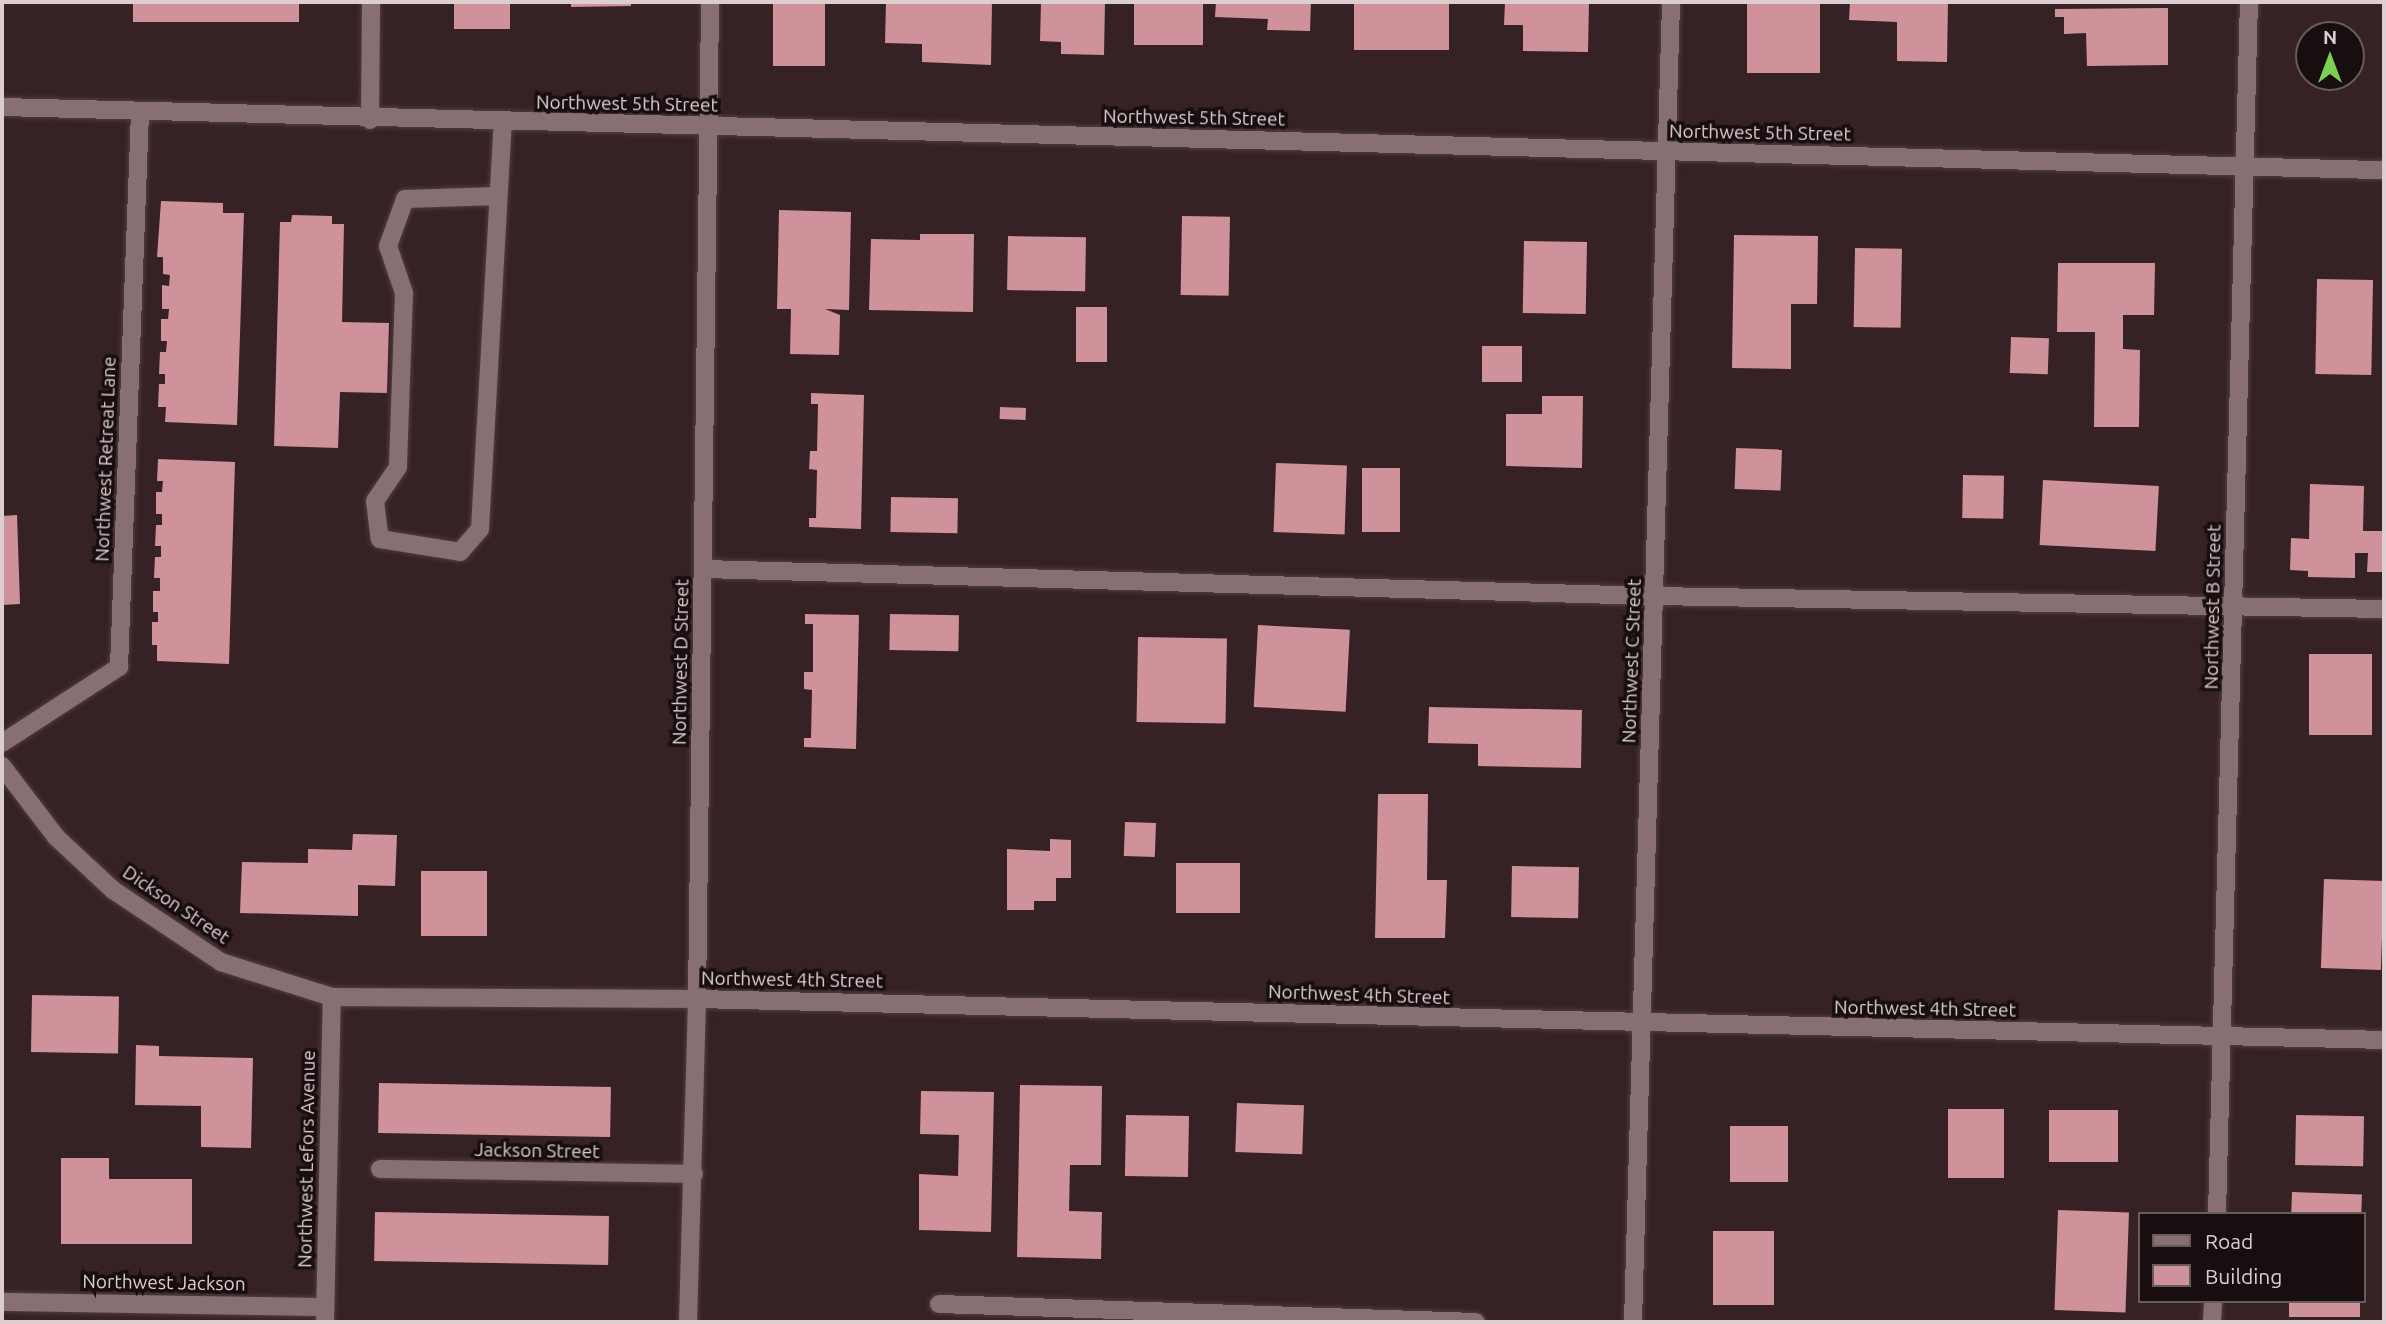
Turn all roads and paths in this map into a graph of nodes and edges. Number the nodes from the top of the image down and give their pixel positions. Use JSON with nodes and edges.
{"nodes":[{"id":1,"x":371,"y":2,"type":"edge"},
{"id":2,"x":710,"y":2,"type":"edge"},
{"id":3,"x":1671,"y":2,"type":"edge"},
{"id":4,"x":2249,"y":2,"type":"edge"},
{"id":5,"x":2,"y":107,"type":"edge"},
{"id":6,"x":140,"y":112,"type":"junction"},
{"id":7,"x":370,"y":120,"type":"junction"},
{"id":8,"x":503,"y":122,"type":"junction"},
{"id":9,"x":708,"y":127,"type":"junction"},
{"id":10,"x":1666,"y":151,"type":"junction"},
{"id":11,"x":2245,"y":166,"type":"junction"},
{"id":12,"x":2384,"y":170,"type":"edge"},
{"id":13,"x":498,"y":195,"type":"junction"},
{"id":14,"x":704,"y":569,"type":"junction"},
{"id":15,"x":1654,"y":596,"type":"junction"},
{"id":16,"x":2234,"y":606,"type":"junction"},
{"id":17,"x":2384,"y":608,"type":"edge"},
{"id":18,"x":2,"y":743,"type":"edge"},
{"id":19,"x":2,"y":766,"type":"edge"},
{"id":20,"x":332,"y":997,"type":"junction"},
{"id":21,"x":697,"y":999,"type":"junction"},
{"id":22,"x":1642,"y":1024,"type":"junction"},
{"id":23,"x":2224,"y":1036,"type":"junction"},
{"id":24,"x":2384,"y":1040,"type":"edge"},
{"id":25,"x":380,"y":1169,"type":"dead end"},
{"id":26,"x":694,"y":1174,"type":"junction"},
{"id":27,"x":2217,"y":1212,"type":"edge"},
{"id":28,"x":2,"y":1302,"type":"edge"},
{"id":29,"x":2213,"y":1303,"type":"edge"},
{"id":30,"x":939,"y":1304,"type":"dead end"},
{"id":31,"x":325,"y":1314,"type":"edge"},
{"id":32,"x":688,"y":1322,"type":"edge"},
{"id":33,"x":1476,"y":1322,"type":"edge"},
{"id":34,"x":1633,"y":1322,"type":"edge"},
{"id":35,"x":2212,"y":1322,"type":"edge"}],
"edges":[{"from":1,"to":7,"type":"street"},
{"from":2,"to":9,"type":"street","name":"Northwest D Street"},
{"from":3,"to":10,"type":"street","name":"Northwest C Street"},
{"from":4,"to":11,"type":"street","name":"Northwest B Street"},
{"from":5,"to":6,"type":"street","name":"Northwest 5th Street"},
{"from":6,"to":7,"type":"street","name":"Northwest 5th Street"},
{"from":6,"to":18,"type":"street","name":"Northwest Retreat Lane"},
{"from":7,"to":8,"type":"street","name":"Northwest 5th Street"},
{"from":8,"to":9,"type":"street","name":"Northwest 5th Street"},
{"from":8,"to":13,"type":"street"},
{"from":9,"to":10,"type":"street","name":"Northwest 5th Street"},
{"from":9,"to":14,"type":"street","name":"Northwest D Street"},
{"from":10,"to":11,"type":"street","name":"Northwest 5th Street"},
{"from":10,"to":15,"type":"street","name":"Northwest C Street"},
{"from":11,"to":12,"type":"street","name":"Northwest 5th Street"},
{"from":11,"to":16,"type":"street","name":"Northwest B Street"},
{"from":13,"to":13,"type":"street"},
{"from":14,"to":15,"type":"street"},
{"from":14,"to":21,"type":"street","name":"Northwest D Street"},
{"from":15,"to":16,"type":"street"},
{"from":15,"to":22,"type":"street","name":"Northwest C Street"},
{"from":16,"to":17,"type":"street"},
{"from":16,"to":23,"type":"street","name":"Northwest B Street"},
{"from":19,"to":20,"type":"street","name":"Dickson Street"},
{"from":20,"to":21,"type":"street","name":"Northwest 4th Street"},
{"from":20,"to":31,"type":"street","name":"Northwest Lefors Avenue"},
{"from":21,"to":22,"type":"street","name":"Northwest 4th Street"},
{"from":21,"to":26,"type":"street","name":"Northwest D Street"},
{"from":22,"to":23,"type":"street","name":"Northwest 4th Street"},
{"from":22,"to":34,"type":"street","name":"Northwest C Street"},
{"from":23,"to":24,"type":"street","name":"Northwest 4th Street"},
{"from":23,"to":27,"type":"street","name":"Northwest B Street"},
{"from":25,"to":26,"type":"street","name":"Jackson Street"},
{"from":26,"to":32,"type":"street","name":"Northwest D Street"},
{"from":28,"to":31,"type":"street","name":"Northwest Jackson"},
{"from":29,"to":35,"type":"street"},
{"from":30,"to":33,"type":"street"}]}
